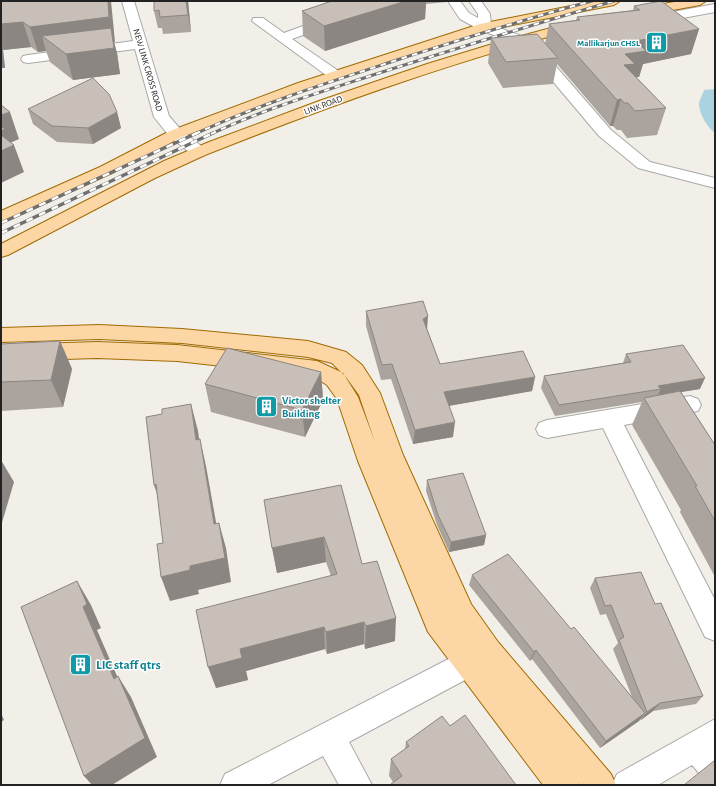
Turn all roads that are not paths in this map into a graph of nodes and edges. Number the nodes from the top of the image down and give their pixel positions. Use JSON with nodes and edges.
{"nodes":[{"id":1,"x":128,"y":1,"type":"edge"},
{"id":2,"x":362,"y":1,"type":"edge"},
{"id":3,"x":454,"y":1,"type":"edge"},
{"id":4,"x":475,"y":1,"type":"edge"},
{"id":5,"x":603,"y":1,"type":"edge"},
{"id":6,"x":614,"y":1,"type":"edge"},
{"id":7,"x":700,"y":1,"type":"edge"},
{"id":8,"x":715,"y":8,"type":"edge"},
{"id":9,"x":626,"y":15,"type":"edge"},
{"id":10,"x":258,"y":20,"type":"dead end"},
{"id":11,"x":510,"y":21,"type":"junction"},
{"id":12,"x":637,"y":23,"type":"edge"},
{"id":13,"x":486,"y":27,"type":"junction"},
{"id":14,"x":590,"y":27,"type":"edge"},
{"id":15,"x":283,"y":38,"type":"junction"},
{"id":16,"x":522,"y":41,"type":"junction"},
{"id":17,"x":140,"y":44,"type":"junction"},
{"id":18,"x":28,"y":59,"type":"dead end"},
{"id":19,"x":335,"y":75,"type":"junction"},
{"id":20,"x":176,"y":134,"type":"junction"},
{"id":21,"x":199,"y":152,"type":"junction"},
{"id":22,"x":715,"y":183,"type":"edge"},
{"id":23,"x":1,"y":218,"type":"edge"},
{"id":24,"x":1,"y":251,"type":"edge"},
{"id":25,"x":1,"y":335,"type":"edge"},
{"id":26,"x":1,"y":354,"type":"edge"},
{"id":27,"x":690,"y":405,"type":"edge"},
{"id":28,"x":610,"y":419,"type":"junction"},
{"id":29,"x":547,"y":429,"type":"dead end"},
{"id":30,"x":715,"y":628,"type":"edge"},
{"id":31,"x":468,"y":663,"type":"junction"},
{"id":32,"x":329,"y":736,"type":"junction"},
{"id":33,"x":705,"y":740,"type":"edge"},
{"id":34,"x":715,"y":768,"type":"edge"},
{"id":35,"x":245,"y":783,"type":"edge"},
{"id":36,"x":356,"y":785,"type":"edge"},
{"id":37,"x":563,"y":785,"type":"edge"},
{"id":38,"x":600,"y":785,"type":"edge"},
{"id":39,"x":628,"y":785,"type":"edge"}],
"edges":[{"from":1,"to":17,"type":"street","name":"NEW LINK CROSS ROAD"},
{"from":2,"to":15,"type":"street"},
{"from":3,"to":13,"type":"street"},
{"from":4,"to":13,"type":"street"},
{"from":5,"to":11,"type":"street"},
{"from":6,"to":11,"type":"main road"},
{"from":7,"to":9,"type":"main road"},
{"from":8,"to":12,"type":"street"},
{"from":10,"to":15,"type":"street"},
{"from":11,"to":13,"type":"main road"},
{"from":13,"to":16,"type":"street"},
{"from":13,"to":19,"type":"main road"},
{"from":14,"to":16,"type":"street"},
{"from":15,"to":19,"type":"street"},
{"from":16,"to":21,"type":"main road","name":"LINK ROAD"},
{"from":16,"to":22,"type":"street"},
{"from":17,"to":18,"type":"street"},
{"from":17,"to":20,"type":"street","name":"NEW LINK CROSS ROAD"},
{"from":19,"to":20,"type":"main road"},
{"from":20,"to":21,"type":"street","name":"NEW LINK CROSS ROAD"},
{"from":20,"to":23,"type":"main road"},
{"from":21,"to":24,"type":"main road","name":"LINK ROAD"},
{"from":25,"to":38,"type":"main road"},
{"from":26,"to":31,"type":"main road"},
{"from":27,"to":28,"type":"street"},
{"from":28,"to":29,"type":"street"},
{"from":28,"to":30,"type":"street"},
{"from":31,"to":32,"type":"street"},
{"from":31,"to":37,"type":"main road"},
{"from":32,"to":35,"type":"street"},
{"from":32,"to":36,"type":"street"},
{"from":33,"to":34,"type":"street"},
{"from":33,"to":39,"type":"street"}]}
